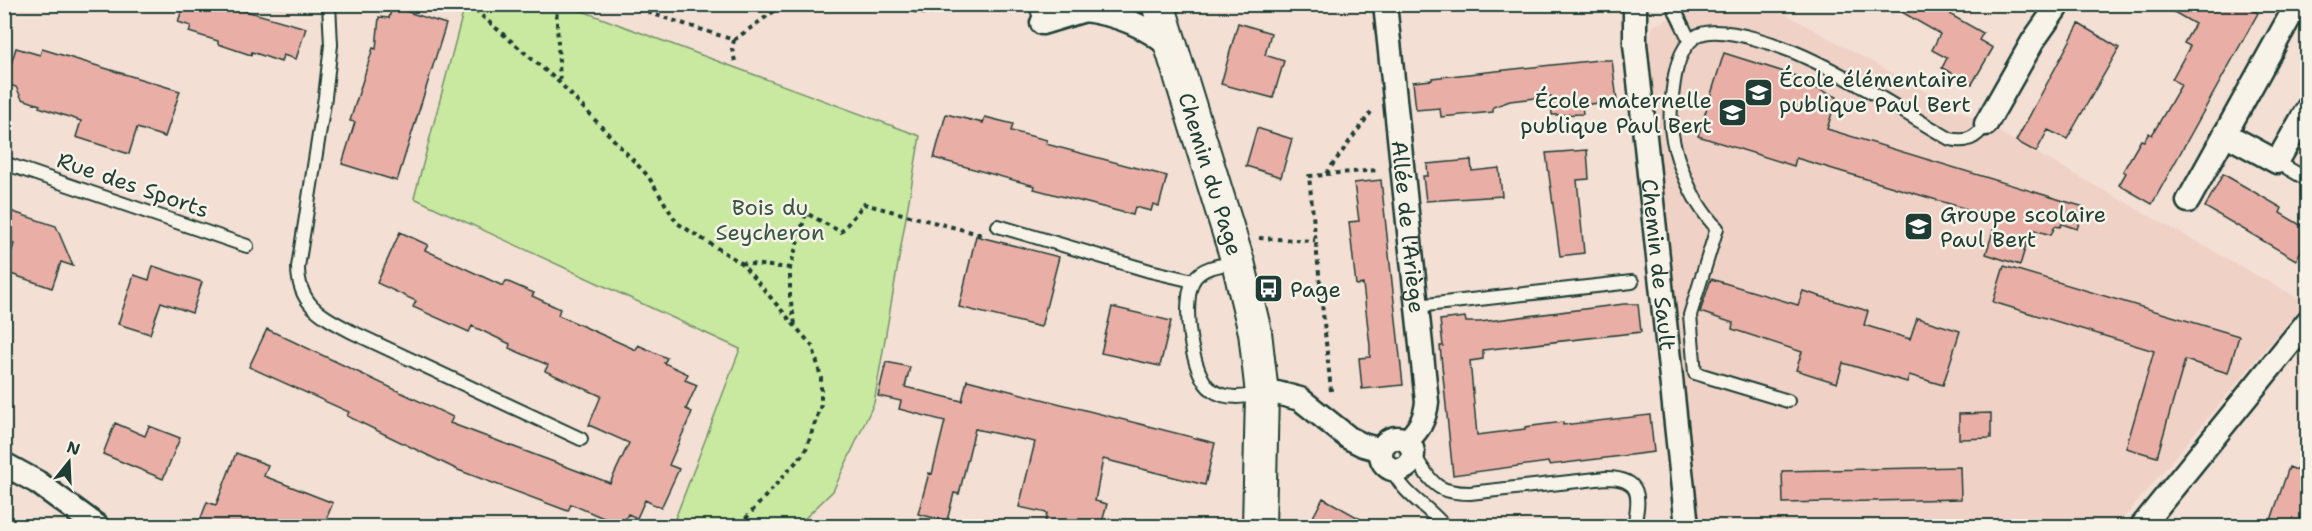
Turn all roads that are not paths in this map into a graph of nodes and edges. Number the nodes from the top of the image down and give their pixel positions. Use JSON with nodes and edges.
{"nodes":[{"id":1,"x":329,"y":4,"type":"edge"},
{"id":2,"x":1158,"y":4,"type":"edge"},
{"id":3,"x":1385,"y":4,"type":"edge"},
{"id":4,"x":1635,"y":4,"type":"edge"},
{"id":5,"x":1672,"y":4,"type":"edge"},
{"id":6,"x":2297,"y":4,"type":"edge"},
{"id":7,"x":2058,"y":5,"type":"edge"},
{"id":8,"x":1088,"y":7,"type":"edge"},
{"id":9,"x":1038,"y":14,"type":"edge"},
{"id":10,"x":1690,"y":41,"type":"junction"},
{"id":11,"x":1171,"y":48,"type":"junction"},
{"id":12,"x":2307,"y":108,"type":"edge"},
{"id":13,"x":1986,"y":124,"type":"joint"},
{"id":14,"x":2225,"y":134,"type":"junction"},
{"id":15,"x":2277,"y":162,"type":"junction"},
{"id":16,"x":4,"y":163,"type":"edge"},
{"id":17,"x":2307,"y":180,"type":"edge"},
{"id":18,"x":2188,"y":201,"type":"dead end"},
{"id":19,"x":998,"y":226,"type":"dead end"},
{"id":20,"x":247,"y":246,"type":"dead end"},
{"id":21,"x":1234,"y":249,"type":"junction"},
{"id":22,"x":1193,"y":281,"type":"junction"},
{"id":23,"x":1632,"y":282,"type":"dead end"},
{"id":24,"x":1417,"y":306,"type":"junction"},
{"id":25,"x":2307,"y":321,"type":"edge"},
{"id":26,"x":1262,"y":394,"type":"junction"},
{"id":27,"x":1788,"y":401,"type":"dead end"},
{"id":28,"x":581,"y":439,"type":"dead end"},
{"id":29,"x":1410,"y":448,"type":"junction"},
{"id":30,"x":1381,"y":450,"type":"junction"},
{"id":31,"x":4,"y":464,"type":"edge"},
{"id":32,"x":1393,"y":470,"type":"junction"},
{"id":33,"x":97,"y":526,"type":"edge"},
{"id":34,"x":1259,"y":526,"type":"edge"},
{"id":35,"x":1444,"y":526,"type":"edge"},
{"id":36,"x":1634,"y":526,"type":"edge"},
{"id":37,"x":1688,"y":526,"type":"edge"},
{"id":38,"x":2142,"y":526,"type":"edge"}],
"edges":[{"from":1,"to":28,"type":"lane"},
{"from":2,"to":11,"type":"street","name":"Chemin du Page"},
{"from":3,"to":24,"type":"street","name":"Allée de l'Ariège"},
{"from":4,"to":37,"type":"street","name":"Chemin de Sault"},
{"from":5,"to":10,"type":"lane"},
{"from":6,"to":14,"type":"street"},
{"from":7,"to":13,"type":"street"},
{"from":8,"to":9,"type":"street"},
{"from":8,"to":11,"type":"street"},
{"from":10,"to":13,"type":"lane"},
{"from":10,"to":27,"type":"lane"},
{"from":11,"to":21,"type":"street","name":"Chemin du Page"},
{"from":12,"to":15,"type":"street"},
{"from":14,"to":15,"type":"street"},
{"from":14,"to":18,"type":"street"},
{"from":15,"to":17,"type":"lane"},
{"from":16,"to":20,"type":"lane","name":"Rue des Sports"},
{"from":19,"to":22,"type":"lane"},
{"from":21,"to":22,"type":"lane"},
{"from":21,"to":26,"type":"street","name":"Chemin du Page"},
{"from":22,"to":26,"type":"lane"},
{"from":23,"to":24,"type":"lane"},
{"from":24,"to":29,"type":"street","name":"Allée de l'Ariège"},
{"from":25,"to":38,"type":"street"},
{"from":26,"to":30,"type":"street"},
{"from":26,"to":34,"type":"street","name":"Chemin du Page"},
{"from":29,"to":30,"type":"street"},
{"from":29,"to":32,"type":"street"},
{"from":29,"to":36,"type":"lane"},
{"from":30,"to":32,"type":"street"},
{"from":31,"to":33,"type":"street"},
{"from":32,"to":35,"type":"lane"}]}
